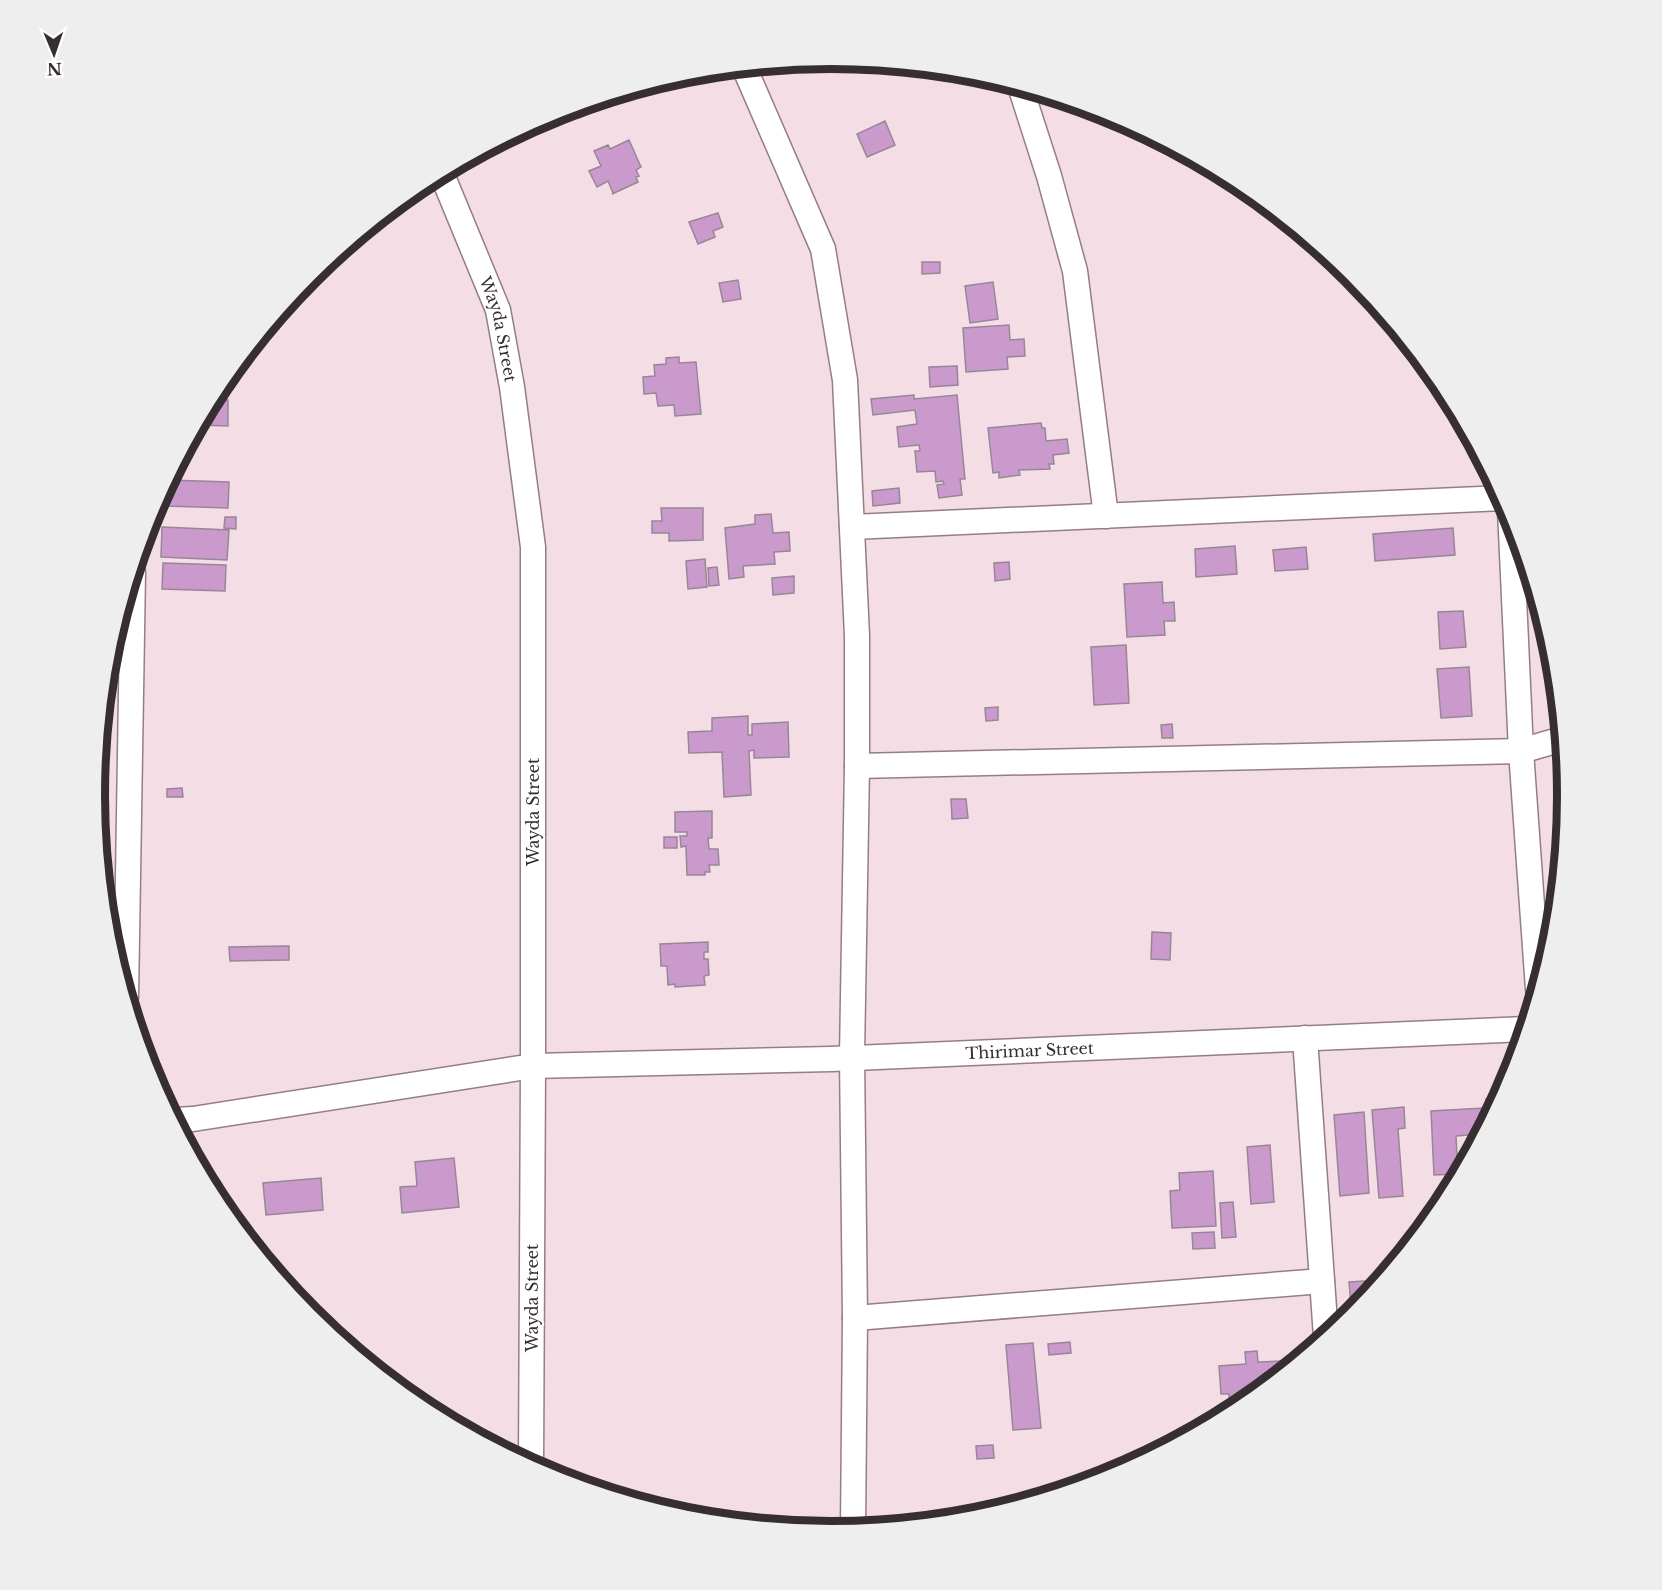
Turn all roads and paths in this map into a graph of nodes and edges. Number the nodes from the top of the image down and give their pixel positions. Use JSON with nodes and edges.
{"nodes":[{"id":1,"x":747,"y":74,"type":"edge"},
{"id":2,"x":1023,"y":95,"type":"edge"},
{"id":3,"x":445,"y":181,"type":"edge"},
{"id":4,"x":1493,"y":498,"type":"edge"},
{"id":5,"x":1107,"y":516,"type":"junction"},
{"id":6,"x":852,"y":527,"type":"junction"},
{"id":7,"x":1512,"y":544,"type":"edge"},
{"id":8,"x":132,"y":602,"type":"edge"},
{"id":9,"x":1554,"y":741,"type":"edge"},
{"id":10,"x":1521,"y":751,"type":"junction"},
{"id":11,"x":857,"y":766,"type":"junction"},
{"id":12,"x":1536,"y":965,"type":"edge"},
{"id":13,"x":126,"y":968,"type":"edge"},
{"id":14,"x":1518,"y":1029,"type":"edge"},
{"id":15,"x":1305,"y":1038,"type":"junction"},
{"id":16,"x":852,"y":1056,"type":"junction"},
{"id":17,"x":533,"y":1066,"type":"junction"},
{"id":18,"x":182,"y":1120,"type":"edge"},
{"id":19,"x":1322,"y":1281,"type":"junction"},
{"id":20,"x":855,"y":1318,"type":"junction"},
{"id":21,"x":1325,"y":1326,"type":"edge"},
{"id":22,"x":531,"y":1456,"type":"edge"},
{"id":23,"x":853,"y":1520,"type":"edge"}],
"edges":[{"from":1,"to":6,"type":"street"},
{"from":2,"to":5,"type":"street"},
{"from":3,"to":17,"type":"street","name":"Wayda Street"},
{"from":4,"to":5,"type":"street"},
{"from":5,"to":6,"type":"street"},
{"from":6,"to":11,"type":"street"},
{"from":7,"to":10,"type":"street"},
{"from":8,"to":13,"type":"street"},
{"from":9,"to":10,"type":"street"},
{"from":10,"to":11,"type":"street"},
{"from":10,"to":12,"type":"street"},
{"from":11,"to":16,"type":"street"},
{"from":14,"to":15,"type":"street","name":"Thirimar Street"},
{"from":15,"to":16,"type":"street","name":"Thirimar Street"},
{"from":15,"to":19,"type":"street"},
{"from":16,"to":17,"type":"street","name":"Thirimar Street"},
{"from":16,"to":20,"type":"street"},
{"from":17,"to":18,"type":"street","name":"Thirimar Street"},
{"from":17,"to":22,"type":"street","name":"Wayda Street"},
{"from":19,"to":20,"type":"street"},
{"from":19,"to":21,"type":"street"},
{"from":20,"to":23,"type":"street"}]}
